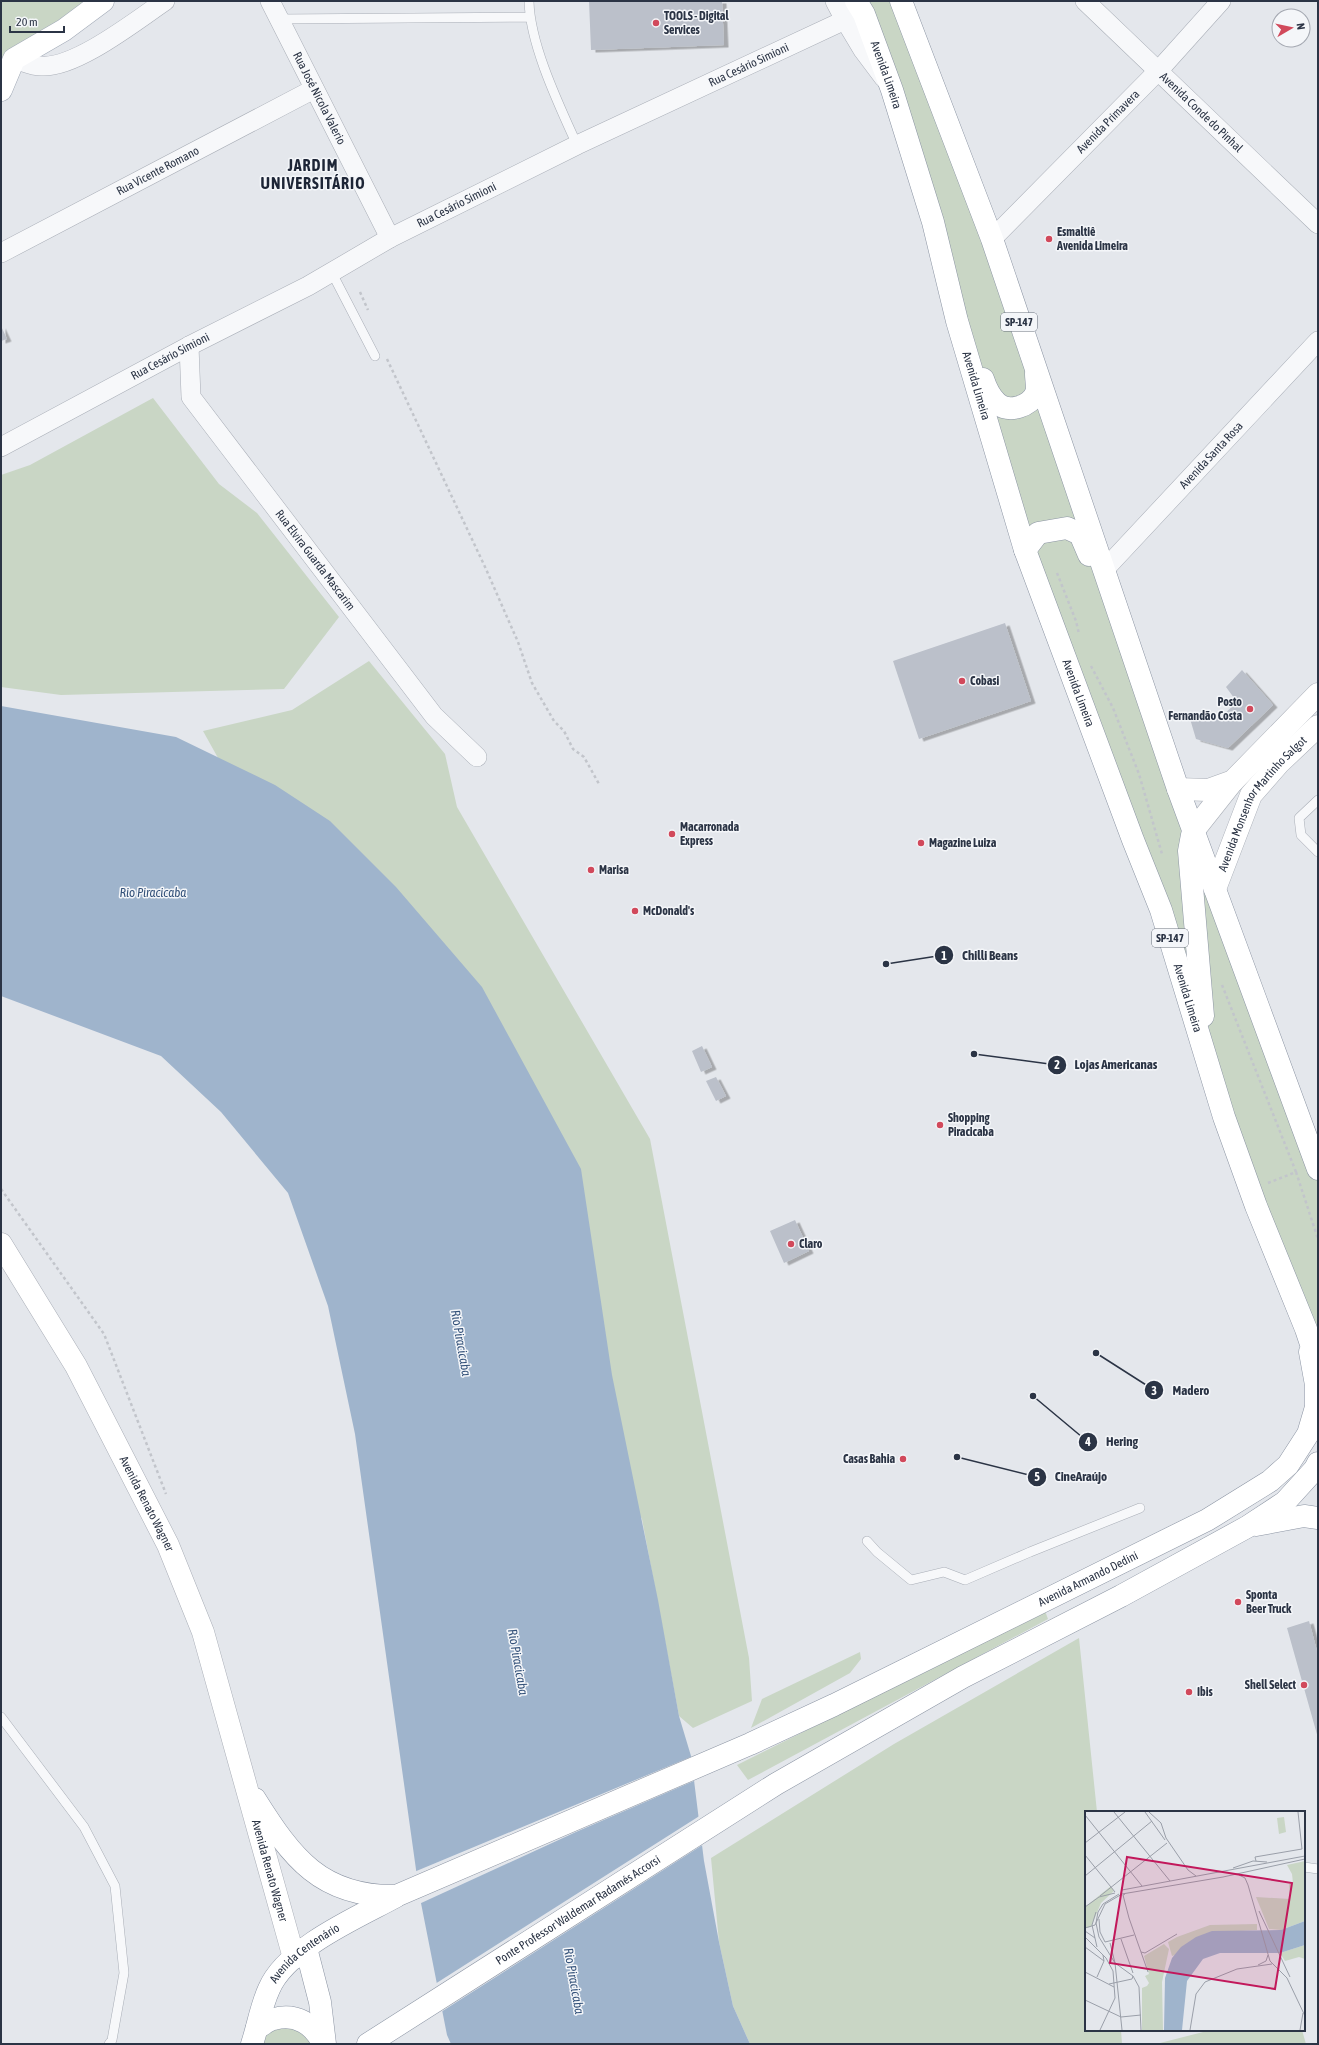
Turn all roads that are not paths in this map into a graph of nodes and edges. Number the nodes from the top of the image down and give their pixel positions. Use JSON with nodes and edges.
{"nodes":[{"id":1,"x":103,"y":1,"type":"edge"},
{"id":2,"x":165,"y":1,"type":"edge"},
{"id":3,"x":270,"y":1,"type":"edge"},
{"id":4,"x":529,"y":1,"type":"edge"},
{"id":5,"x":835,"y":1,"type":"edge"},
{"id":6,"x":901,"y":1,"type":"edge"},
{"id":7,"x":1085,"y":1,"type":"edge"},
{"id":8,"x":1221,"y":1,"type":"edge"},
{"id":9,"x":856,"y":9,"type":"edge"},
{"id":10,"x":529,"y":17,"type":"junction"},
{"id":11,"x":279,"y":19,"type":"junction"},
{"id":12,"x":8,"y":60,"type":"edge"},
{"id":13,"x":1159,"y":70,"type":"junction"},
{"id":14,"x":314,"y":89,"type":"junction"},
{"id":15,"x":1,"y":90,"type":"edge"},
{"id":16,"x":577,"y":145,"type":"junction"},
{"id":17,"x":1318,"y":224,"type":"edge"},
{"id":18,"x":390,"y":238,"type":"junction"},
{"id":19,"x":992,"y":239,"type":"junction"},
{"id":20,"x":1,"y":253,"type":"edge"},
{"id":21,"x":332,"y":273,"type":"junction"},
{"id":22,"x":958,"y":322,"type":"junction"},
{"id":23,"x":1318,"y":341,"type":"edge"},
{"id":24,"x":189,"y":346,"type":"junction"},
{"id":25,"x":375,"y":356,"type":"dead end"},
{"id":26,"x":1035,"y":369,"type":"junction"},
{"id":27,"x":1,"y":447,"type":"edge"},
{"id":28,"x":1025,"y":550,"type":"junction"},
{"id":29,"x":1104,"y":570,"type":"junction"},
{"id":30,"x":1128,"y":646,"type":"junction"},
{"id":31,"x":1318,"y":694,"type":"edge"},
{"id":32,"x":1318,"y":726,"type":"edge"},
{"id":33,"x":477,"y":757,"type":"dead end"},
{"id":34,"x":1233,"y":781,"type":"junction"},
{"id":35,"x":1178,"y":789,"type":"junction"},
{"id":36,"x":1318,"y":800,"type":"edge"},
{"id":37,"x":1194,"y":830,"type":"junction"},
{"id":38,"x":1317,"y":849,"type":"edge"},
{"id":39,"x":1215,"y":889,"type":"junction"},
{"id":40,"x":1206,"y":1061,"type":"junction"},
{"id":41,"x":1318,"y":1169,"type":"edge"},
{"id":42,"x":1,"y":1244,"type":"edge"},
{"id":43,"x":1306,"y":1329,"type":"junction"},
{"id":44,"x":1318,"y":1365,"type":"edge"},
{"id":45,"x":1318,"y":1463,"type":"edge"},
{"id":46,"x":1140,"y":1508,"type":"dead end"},
{"id":47,"x":1318,"y":1518,"type":"edge"},
{"id":48,"x":1247,"y":1527,"type":"junction"},
{"id":49,"x":867,"y":1541,"type":"dead end"},
{"id":50,"x":1,"y":1717,"type":"edge"},
{"id":51,"x":250,"y":1791,"type":"junction"},
{"id":52,"x":1305,"y":1867,"type":"edge"},
{"id":53,"x":1318,"y":1869,"type":"edge"},
{"id":54,"x":396,"y":1896,"type":"junction"},
{"id":55,"x":300,"y":1953,"type":"junction"},
{"id":56,"x":255,"y":2036,"type":"edge"},
{"id":57,"x":374,"y":2040,"type":"edge"},
{"id":58,"x":109,"y":2044,"type":"edge"},
{"id":59,"x":324,"y":2044,"type":"edge"}],
"edges":[{"from":1,"to":12,"type":"main road"},
{"from":2,"to":12,"type":"street"},
{"from":3,"to":11,"type":"street","name":"Rua José Nicola Valerio"},
{"from":4,"to":10,"type":"lane"},
{"from":5,"to":9,"type":"street"},
{"from":6,"to":19,"type":"main road","number":"SP-147"},
{"from":7,"to":13,"type":"street","name":"Avenida Conde do Pinhal"},
{"from":8,"to":13,"type":"street","name":"Avenida Primavera"},
{"from":9,"to":16,"type":"street","name":"Rua Cesário Simioni"},
{"from":9,"to":22,"type":"main road","name":"Avenida Limeira","number":"SP-147"},
{"from":10,"to":11,"type":"lane"},
{"from":10,"to":16,"type":"lane"},
{"from":11,"to":14,"type":"street","name":"Rua José Nicola Valerio"},
{"from":12,"to":15,"type":"main road"},
{"from":13,"to":17,"type":"street","name":"Avenida Conde do Pinhal"},
{"from":13,"to":19,"type":"street","name":"Avenida Primavera"},
{"from":14,"to":18,"type":"street","name":"Rua José Nicola Valerio"},
{"from":14,"to":20,"type":"street","name":"Rua Vicente Romano"},
{"from":16,"to":18,"type":"street","name":"Rua Cesário Simioni"},
{"from":18,"to":21,"type":"street","name":"Rua Cesário Simioni"},
{"from":19,"to":26,"type":"main road","number":"SP-147"},
{"from":21,"to":24,"type":"street","name":"Rua Cesário Simioni"},
{"from":21,"to":25,"type":"lane"},
{"from":22,"to":26,"type":"main road"},
{"from":22,"to":28,"type":"main road","name":"Avenida Limeira","number":"SP-147"},
{"from":23,"to":29,"type":"street","name":"Avenida Santa Rosa"},
{"from":24,"to":27,"type":"street","name":"Rua Cesário Simioni"},
{"from":24,"to":33,"type":"street","name":"Rua Elvira Guarda Mascarim"},
{"from":26,"to":29,"type":"main road","number":"SP-147"},
{"from":28,"to":30,"type":"main road"},
{"from":28,"to":40,"type":"main road","name":"Avenida Limeira","number":"SP-147"},
{"from":29,"to":30,"type":"main road","number":"SP-147"},
{"from":30,"to":35,"type":"main road","number":"SP-147"},
{"from":31,"to":34,"type":"main road","name":"Avenida Monsenhor Martinho Salgot"},
{"from":32,"to":39,"type":"main road","name":"Avenida Monsenhor Martinho Salgot"},
{"from":34,"to":35,"type":"main road","name":"Avenida Monsenhor Martinho Salgot"},
{"from":34,"to":37,"type":"main road"},
{"from":35,"to":37,"type":"main road","number":"SP-147"},
{"from":36,"to":38,"type":"lane"},
{"from":37,"to":39,"type":"main road","number":"SP-147"},
{"from":37,"to":40,"type":"main road"},
{"from":39,"to":41,"type":"main road","number":"SP-147"},
{"from":40,"to":43,"type":"main road","name":"Avenida Limeira","number":"SP-147"},
{"from":42,"to":51,"type":"main road","name":"Avenida Renato Wagner"},
{"from":43,"to":44,"type":"main road","name":"Avenida Limeira","number":"SP-147"},
{"from":43,"to":54,"type":"main road","name":"Avenida Armando Dedini"},
{"from":45,"to":48,"type":"main road"},
{"from":46,"to":49,"type":"lane"},
{"from":47,"to":48,"type":"main road"},
{"from":48,"to":57,"type":"main road","name":"Ponte Professor Waldemar Radamés Accorsi"},
{"from":50,"to":58,"type":"lane"},
{"from":51,"to":54,"type":"main road"},
{"from":51,"to":55,"type":"main road","name":"Avenida Renato Wagner"},
{"from":52,"to":53,"type":"lane"},
{"from":54,"to":55,"type":"main road","name":"Avenida Centenário"},
{"from":55,"to":56,"type":"main road","name":"Avenida Centenário"},
{"from":55,"to":59,"type":"main road","name":"Avenida Renato Wagner"},
{"from":56,"to":59,"type":"main road"}]}
